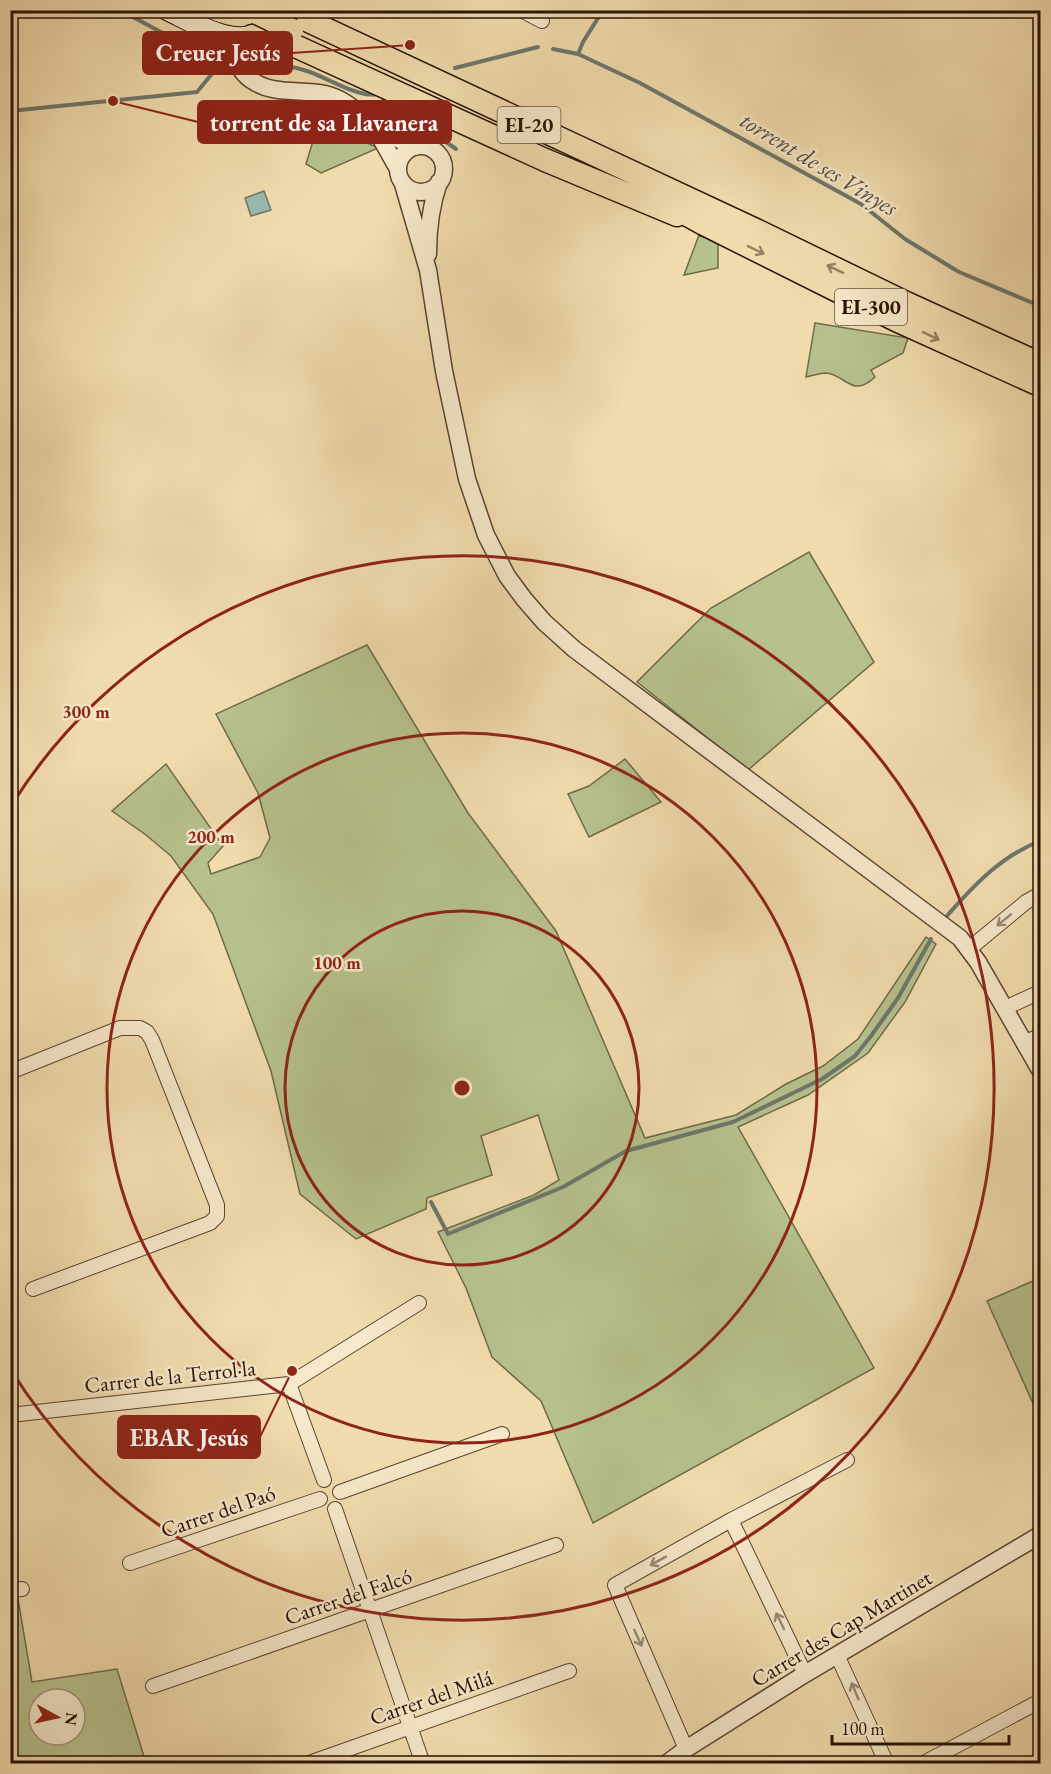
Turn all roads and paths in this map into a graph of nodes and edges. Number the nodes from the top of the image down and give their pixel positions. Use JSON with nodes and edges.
{"nodes":[{"id":1,"x":167,"y":10,"type":"edge"},
{"id":2,"x":521,"y":10,"type":"edge"},
{"id":3,"x":283,"y":14,"type":"edge"},
{"id":4,"x":542,"y":21,"type":"dead end"},
{"id":5,"x":214,"y":32,"type":"junction"},
{"id":6,"x":250,"y":36,"type":"junction"},
{"id":7,"x":238,"y":67,"type":"junction"},
{"id":8,"x":373,"y":124,"type":"junction"},
{"id":9,"x":415,"y":147,"type":"junction"},
{"id":10,"x":401,"y":176,"type":"junction"},
{"id":11,"x":439,"y":182,"type":"junction"},
{"id":12,"x":704,"y":224,"type":"junction"},
{"id":13,"x":428,"y":270,"type":"junction"},
{"id":14,"x":1041,"y":364,"type":"edge"},
{"id":15,"x":1041,"y":385,"type":"edge"},
{"id":16,"x":1041,"y":894,"type":"edge"},
{"id":17,"x":969,"y":949,"type":"junction"},
{"id":18,"x":1041,"y":993,"type":"edge"},
{"id":19,"x":1005,"y":1008,"type":"junction"},
{"id":20,"x":1033,"y":1039,"type":"edge"},
{"id":21,"x":1041,"y":1070,"type":"edge"},
{"id":22,"x":10,"y":1072,"type":"edge"},
{"id":23,"x":33,"y":1290,"type":"dead end"},
{"id":24,"x":419,"y":1303,"type":"dead end"},
{"id":25,"x":289,"y":1384,"type":"junction"},
{"id":26,"x":10,"y":1415,"type":"edge"},
{"id":27,"x":502,"y":1434,"type":"dead end"},
{"id":28,"x":847,"y":1460,"type":"dead end"},
{"id":29,"x":324,"y":1480,"type":"junction"},
{"id":30,"x":340,"y":1492,"type":"junction"},
{"id":31,"x":320,"y":1499,"type":"junction"},
{"id":32,"x":335,"y":1509,"type":"junction"},
{"id":33,"x":731,"y":1520,"type":"junction"},
{"id":34,"x":1041,"y":1535,"type":"edge"},
{"id":35,"x":556,"y":1545,"type":"dead end"},
{"id":36,"x":130,"y":1563,"type":"dead end"},
{"id":37,"x":370,"y":1611,"type":"junction"},
{"id":38,"x":837,"y":1655,"type":"junction"},
{"id":39,"x":569,"y":1671,"type":"dead end"},
{"id":40,"x":805,"y":1674,"type":"junction"},
{"id":41,"x":153,"y":1686,"type":"dead end"},
{"id":42,"x":1041,"y":1701,"type":"edge"},
{"id":43,"x":410,"y":1726,"type":"junction"},
{"id":44,"x":676,"y":1759,"type":"edge"},
{"id":45,"x":306,"y":1764,"type":"edge"},
{"id":46,"x":423,"y":1764,"type":"edge"},
{"id":47,"x":887,"y":1764,"type":"edge"},
{"id":48,"x":922,"y":1764,"type":"edge"}],
"edges":[{"from":1,"to":5,"type":"main road","number":"EI-300"},
{"from":2,"to":4,"type":"street"},
{"from":3,"to":6,"type":"main road"},
{"from":3,"to":12,"type":"highway","number":"EI-20"},
{"from":14,"to":3,"type":"highway","number":"EI-300","one_way":true},
{"from":5,"to":6,"type":"main road","number":"EI-300"},
{"from":5,"to":7,"type":"street"},
{"from":6,"to":7,"type":"street"},
{"from":6,"to":12,"type":"highway","number":"EI-300"},
{"from":7,"to":8,"type":"street"},
{"from":8,"to":9,"type":"street"},
{"from":8,"to":10,"type":"street"},
{"from":9,"to":10,"type":"street"},
{"from":9,"to":11,"type":"street"},
{"from":10,"to":11,"type":"street"},
{"from":10,"to":13,"type":"street"},
{"from":11,"to":13,"type":"street"},
{"from":12,"to":15,"type":"highway","number":"EI-300","one_way":true},
{"from":13,"to":17,"type":"street"},
{"from":16,"to":17,"type":"street","one_way":true},
{"from":17,"to":19,"type":"street"},
{"from":18,"to":19,"type":"street"},
{"from":19,"to":20,"type":"street"},
{"from":20,"to":21,"type":"street"},
{"from":22,"to":23,"type":"street"},
{"from":24,"to":25,"type":"street","name":"Carrer de la Terrol·la"},
{"from":25,"to":26,"type":"street","name":"Carrer de la Terrol·la"},
{"from":25,"to":29,"type":"street"},
{"from":27,"to":30,"type":"street"},
{"from":28,"to":33,"type":"street"},
{"from":29,"to":30,"type":"street"},
{"from":29,"to":31,"type":"street"},
{"from":30,"to":32,"type":"street"},
{"from":31,"to":32,"type":"street"},
{"from":31,"to":36,"type":"street","name":"Carrer del Paó"},
{"from":32,"to":37,"type":"street"},
{"from":40,"to":33,"type":"street","one_way":true},
{"from":33,"to":44,"type":"street","one_way":true},
{"from":34,"to":38,"type":"street","name":"Carrer des Cap Martinet"},
{"from":35,"to":37,"type":"street","name":"Carrer del Falcó"},
{"from":37,"to":41,"type":"street","name":"Carrer del Falcó"},
{"from":37,"to":43,"type":"street"},
{"from":38,"to":40,"type":"street","name":"Carrer des Cap Martinet"},
{"from":47,"to":38,"type":"street","one_way":true},
{"from":39,"to":43,"type":"street","name":"Carrer del Milá"},
{"from":40,"to":44,"type":"street","name":"Carrer des Cap Martinet"},
{"from":42,"to":48,"type":"street"},
{"from":43,"to":45,"type":"street","name":"Carrer del Milá"},
{"from":43,"to":46,"type":"street"}]}
